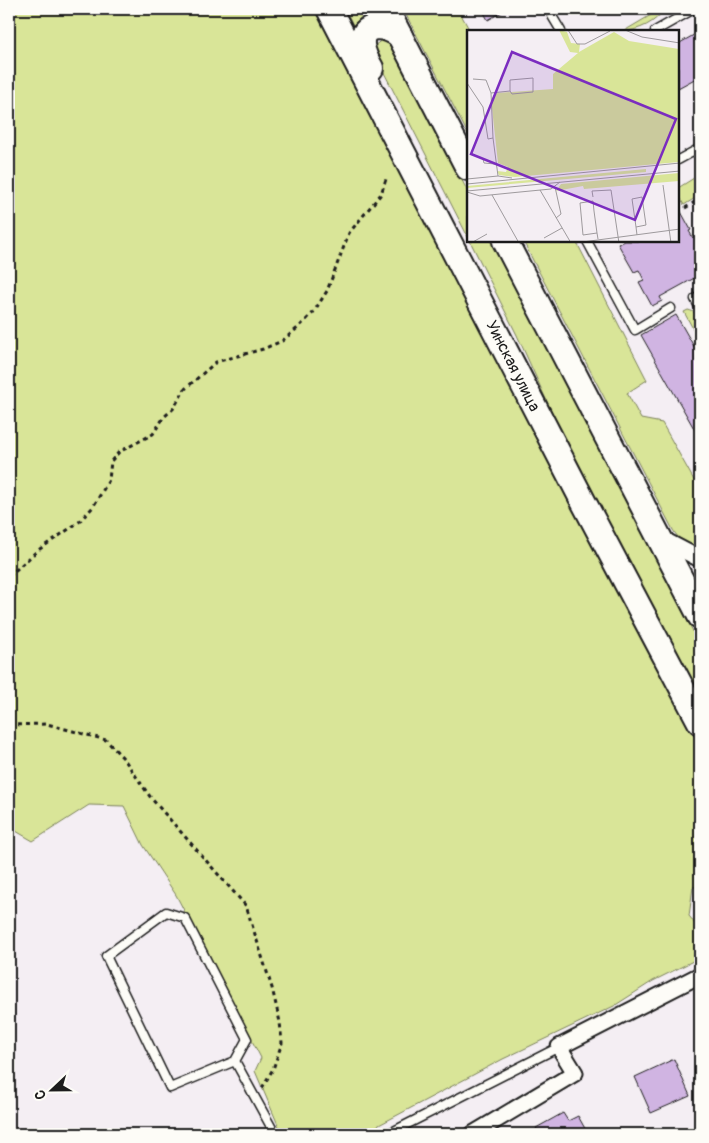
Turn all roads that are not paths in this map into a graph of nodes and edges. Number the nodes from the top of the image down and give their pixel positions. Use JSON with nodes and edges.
{"nodes":[{"id":1,"x":329,"y":9,"type":"edge"},
{"id":2,"x":386,"y":9,"type":"edge"},
{"id":3,"x":553,"y":9,"type":"edge"},
{"id":4,"x":694,"y":9,"type":"edge"},
{"id":5,"x":560,"y":30,"type":"edge"},
{"id":6,"x":657,"y":30,"type":"edge"},
{"id":7,"x":400,"y":36,"type":"junction"},
{"id":8,"x":700,"y":148,"type":"edge"},
{"id":9,"x":679,"y":159,"type":"edge"},
{"id":10,"x":467,"y":166,"type":"edge"},
{"id":11,"x":506,"y":242,"type":"edge"},
{"id":12,"x":588,"y":242,"type":"edge"},
{"id":13,"x":700,"y":296,"type":"edge"},
{"id":14,"x":671,"y":308,"type":"dead end"},
{"id":15,"x":700,"y":308,"type":"edge"},
{"id":16,"x":518,"y":375,"type":"junction"},
{"id":17,"x":660,"y":538,"type":"junction"},
{"id":18,"x":700,"y":559,"type":"edge"},
{"id":19,"x":700,"y":616,"type":"edge"},
{"id":20,"x":700,"y":722,"type":"edge"},
{"id":21,"x":700,"y":975,"type":"edge"},
{"id":22,"x":560,"y":1047,"type":"junction"},
{"id":23,"x":235,"y":1061,"type":"junction"},
{"id":24,"x":275,"y":1134,"type":"edge"},
{"id":25,"x":388,"y":1134,"type":"edge"},
{"id":26,"x":473,"y":1134,"type":"edge"}],
"edges":[{"from":1,"to":16,"type":"main road","name":"Уинская улица"},
{"from":2,"to":7,"type":"main road"},
{"from":3,"to":5,"type":"lane"},
{"from":4,"to":6,"type":"lane"},
{"from":7,"to":10,"type":"main road"},
{"from":7,"to":16,"type":"main road"},
{"from":8,"to":9,"type":"lane"},
{"from":11,"to":17,"type":"main road"},
{"from":12,"to":14,"type":"lane"},
{"from":13,"to":15,"type":"lane"},
{"from":16,"to":20,"type":"main road","name":"Уинская улица"},
{"from":17,"to":18,"type":"street"},
{"from":17,"to":19,"type":"main road"},
{"from":21,"to":22,"type":"street"},
{"from":22,"to":25,"type":"lane"},
{"from":22,"to":26,"type":"street"},
{"from":23,"to":23,"type":"lane"},
{"from":23,"to":24,"type":"lane"}]}
